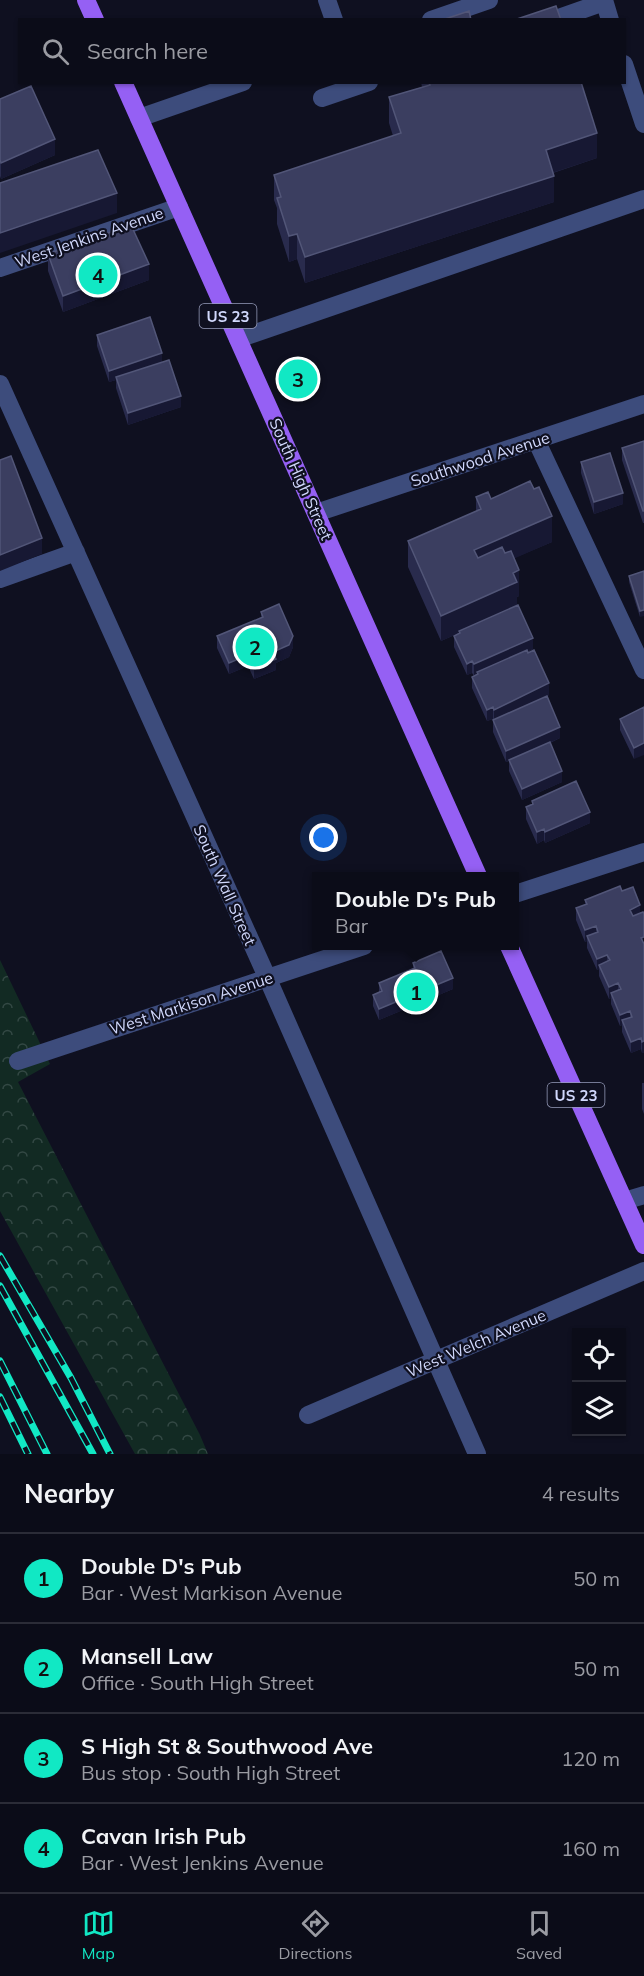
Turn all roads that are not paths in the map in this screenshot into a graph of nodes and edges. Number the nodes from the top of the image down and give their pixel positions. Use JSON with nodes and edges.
{"nodes":[{"id":1,"x":86,"y":0,"type":"edge"},
{"id":2,"x":327,"y":0,"type":"edge"},
{"id":3,"x":489,"y":0,"type":"edge"},
{"id":4,"x":606,"y":7,"type":"edge"},
{"id":5,"x":94,"y":18,"type":"edge"},
{"id":6,"x":333,"y":18,"type":"edge"},
{"id":7,"x":437,"y":18,"type":"edge"},
{"id":8,"x":562,"y":18,"type":"edge"},
{"id":9,"x":626,"y":70,"type":"edge"},
{"id":10,"x":124,"y":84,"type":"edge"},
{"id":11,"x":237,"y":84,"type":"edge"},
{"id":12,"x":363,"y":84,"type":"edge"},
{"id":13,"x":322,"y":98,"type":"dead end"},
{"id":14,"x":139,"y":118,"type":"junction"},
{"id":15,"x":644,"y":124,"type":"edge"},
{"id":16,"x":644,"y":199,"type":"edge"},
{"id":17,"x":179,"y":207,"type":"junction"},
{"id":18,"x":0,"y":268,"type":"edge"},
{"id":19,"x":238,"y":339,"type":"junction"},
{"id":20,"x":0,"y":384,"type":"edge"},
{"id":21,"x":644,"y":404,"type":"edge"},
{"id":22,"x":8,"y":419,"type":"edge"},
{"id":23,"x":536,"y":440,"type":"junction"},
{"id":24,"x":316,"y":513,"type":"junction"},
{"id":25,"x":76,"y":552,"type":"junction"},
{"id":26,"x":0,"y":579,"type":"edge"},
{"id":27,"x":636,"y":633,"type":"edge"},
{"id":28,"x":644,"y":670,"type":"edge"},
{"id":29,"x":644,"y":852,"type":"edge"},
{"id":30,"x":476,"y":872,"type":"edge"},
{"id":31,"x":519,"y":893,"type":"edge"},
{"id":32,"x":349,"y":950,"type":"edge"},
{"id":33,"x":511,"y":950,"type":"edge"},
{"id":34,"x":267,"y":978,"type":"junction"},
{"id":35,"x":18,"y":1061,"type":"dead end"},
{"id":36,"x":644,"y":1195,"type":"edge"},
{"id":37,"x":624,"y":1201,"type":"junction"},
{"id":38,"x":644,"y":1245,"type":"edge"},
{"id":39,"x":644,"y":1271,"type":"edge"},
{"id":40,"x":437,"y":1362,"type":"junction"},
{"id":41,"x":308,"y":1415,"type":"dead end"},
{"id":42,"x":477,"y":1454,"type":"edge"}],
"edges":[{"from":1,"to":5,"type":"main road"},
{"from":2,"to":6,"type":"street"},
{"from":3,"to":7,"type":"street"},
{"from":4,"to":8,"type":"street"},
{"from":9,"to":15,"type":"street"},
{"from":10,"to":14,"type":"main road","name":"South High Street","number":"US 23"},
{"from":11,"to":14,"type":"street"},
{"from":12,"to":13,"type":"street"},
{"from":14,"to":17,"type":"main road","name":"South High Street","number":"US 23"},
{"from":16,"to":19,"type":"street"},
{"from":17,"to":18,"type":"street","name":"West Jenkins Avenue"},
{"from":17,"to":19,"type":"main road","name":"South High Street","number":"US 23"},
{"from":19,"to":24,"type":"main road","name":"South High Street","number":"US 23"},
{"from":20,"to":22,"type":"street","name":"South Wall Street"},
{"from":21,"to":23,"type":"street","name":"Southwood Avenue"},
{"from":22,"to":25,"type":"street","name":"South Wall Street"},
{"from":23,"to":24,"type":"street","name":"Southwood Avenue"},
{"from":23,"to":27,"type":"street"},
{"from":24,"to":30,"type":"main road","name":"South High Street","number":"US 23"},
{"from":25,"to":26,"type":"street"},
{"from":25,"to":34,"type":"street","name":"South Wall Street"},
{"from":27,"to":28,"type":"street"},
{"from":29,"to":31,"type":"street"},
{"from":32,"to":34,"type":"street","name":"West Markison Avenue"},
{"from":33,"to":37,"type":"main road","number":"US 23"},
{"from":34,"to":35,"type":"street","name":"West Markison Avenue"},
{"from":34,"to":40,"type":"street","name":"South Wall Street"},
{"from":36,"to":37,"type":"street"},
{"from":37,"to":38,"type":"main road","number":"US 23"},
{"from":39,"to":40,"type":"street","name":"West Welch Avenue"},
{"from":40,"to":41,"type":"street","name":"West Welch Avenue"},
{"from":40,"to":42,"type":"street","name":"South Wall Street"}]}
